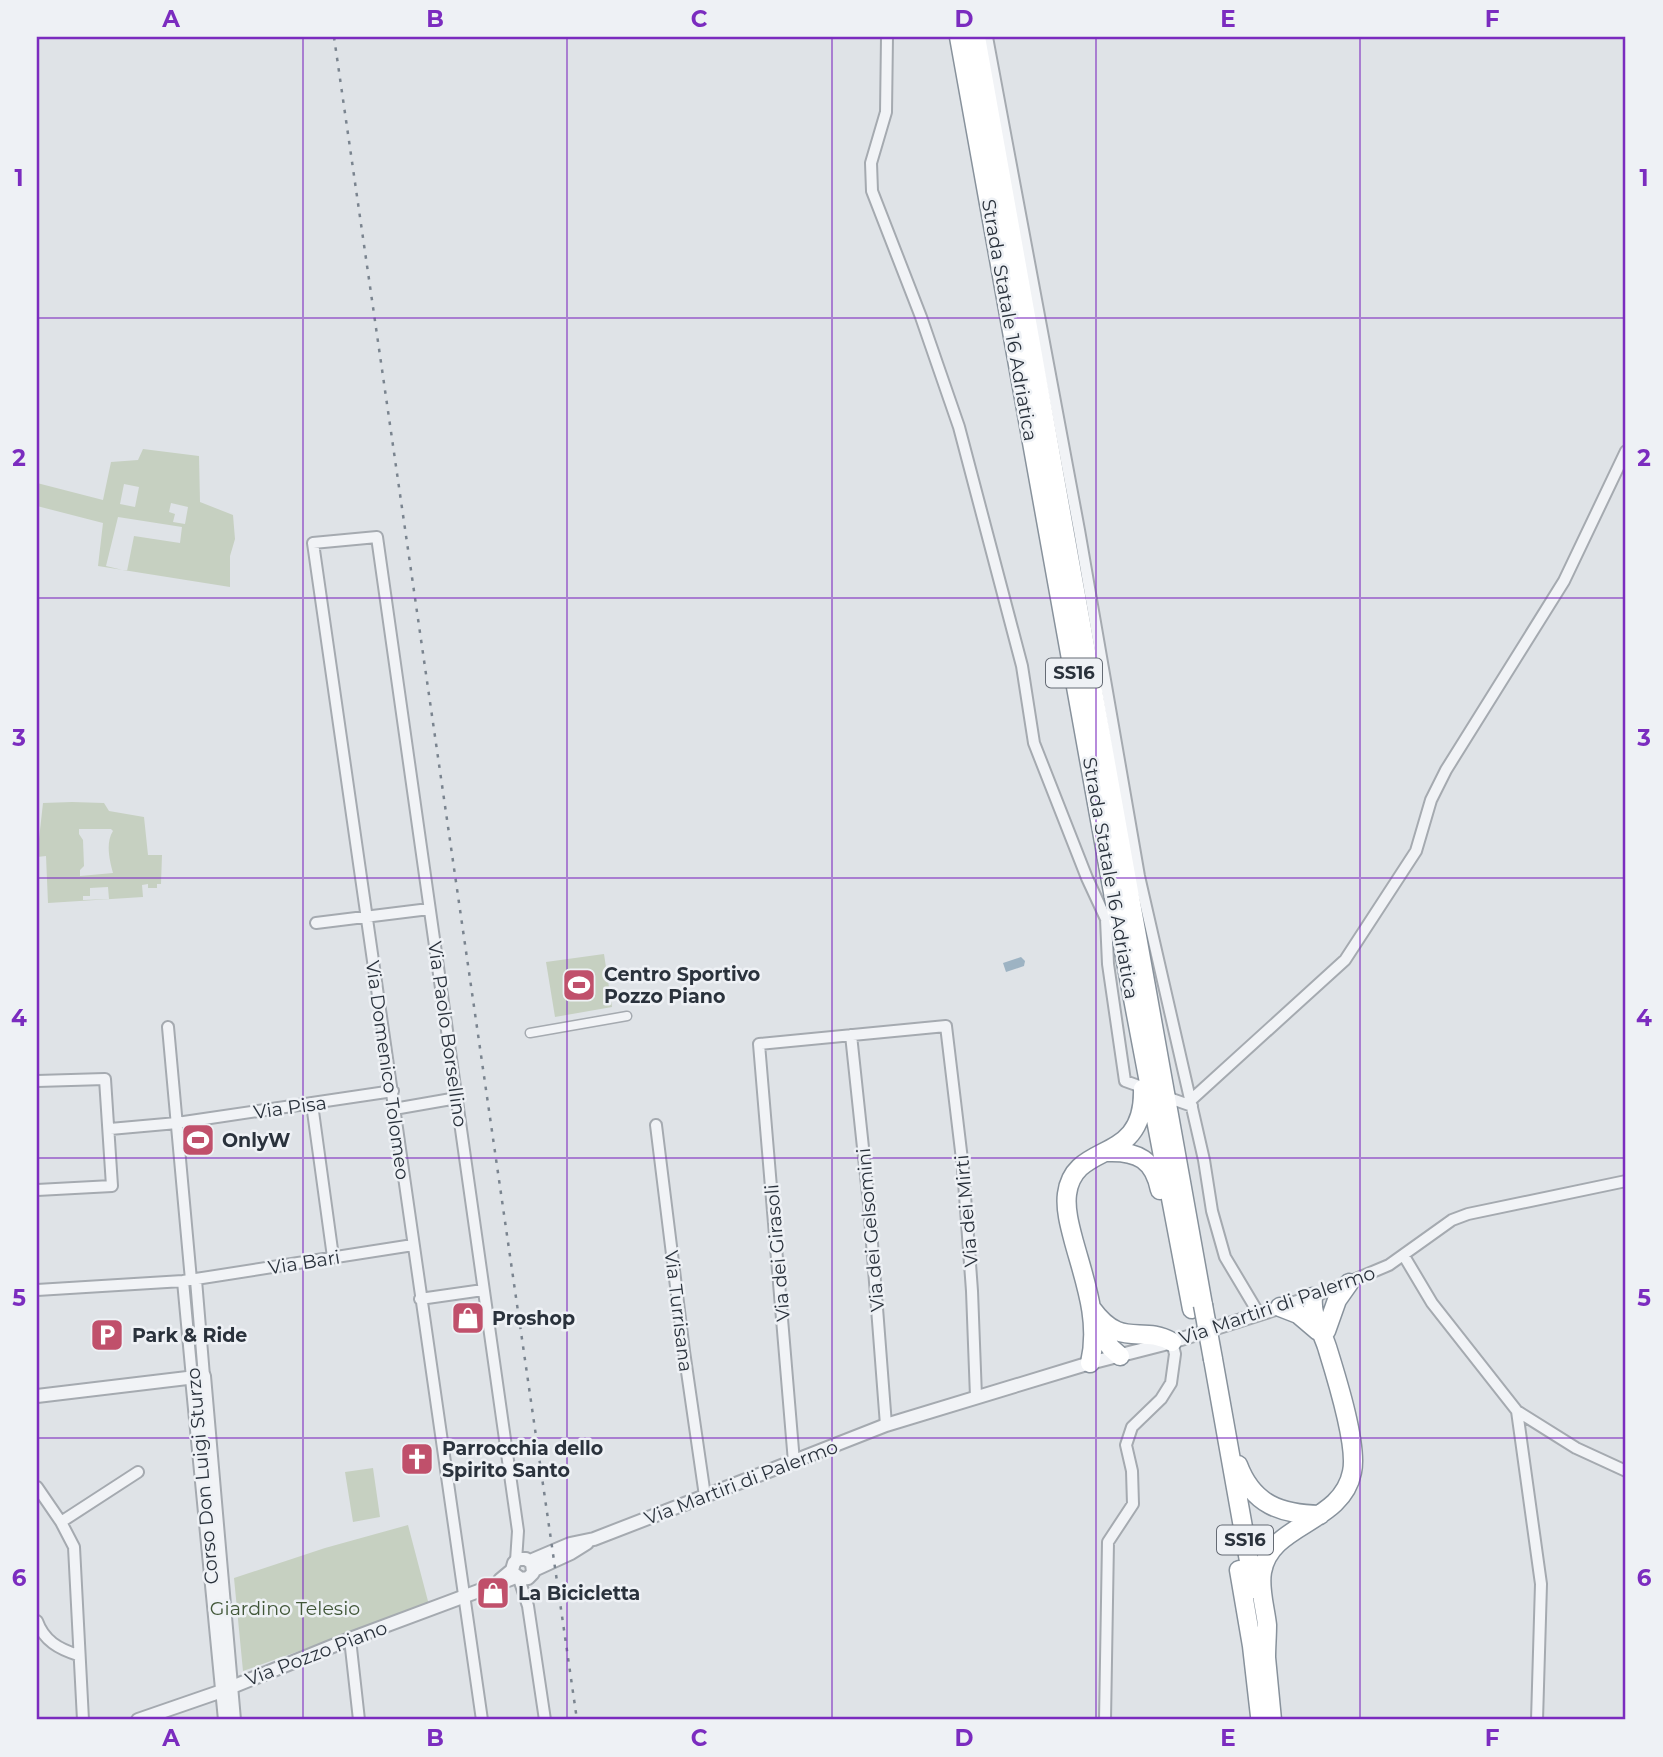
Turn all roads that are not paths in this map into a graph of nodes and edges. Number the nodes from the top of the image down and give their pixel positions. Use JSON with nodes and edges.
{"nodes":[{"id":1,"x":887,"y":37,"type":"edge"},
{"id":2,"x":960,"y":37,"type":"edge"},
{"id":3,"x":976,"y":37,"type":"edge"},
{"id":4,"x":987,"y":37,"type":"edge"},
{"id":5,"x":1626,"y":451,"type":"edge"},
{"id":6,"x":313,"y":543,"type":"joint"},
{"id":7,"x":429,"y":909,"type":"junction"},
{"id":8,"x":366,"y":917,"type":"junction"},
{"id":9,"x":316,"y":923,"type":"dead end"},
{"id":10,"x":626,"y":1016,"type":"dead end"},
{"id":11,"x":168,"y":1027,"type":"dead end"},
{"id":12,"x":530,"y":1033,"type":"dead end"},
{"id":13,"x":851,"y":1035,"type":"junction"},
{"id":14,"x":1142,"y":1047,"type":"junction"},
{"id":15,"x":37,"y":1081,"type":"edge"},
{"id":16,"x":1139,"y":1086,"type":"dead end"},
{"id":17,"x":393,"y":1091,"type":"junction"},
{"id":18,"x":457,"y":1098,"type":"junction"},
{"id":19,"x":1172,"y":1099,"type":"dead end"},
{"id":20,"x":1192,"y":1103,"type":"junction"},
{"id":21,"x":312,"y":1104,"type":"junction"},
{"id":22,"x":394,"y":1109,"type":"junction"},
{"id":23,"x":177,"y":1124,"type":"junction"},
{"id":24,"x":656,"y":1125,"type":"dead end"},
{"id":25,"x":110,"y":1129,"type":"junction"},
{"id":26,"x":1108,"y":1152,"type":"junction"},
{"id":27,"x":1626,"y":1181,"type":"edge"},
{"id":28,"x":37,"y":1190,"type":"edge"},
{"id":29,"x":413,"y":1245,"type":"junction"},
{"id":30,"x":1404,"y":1256,"type":"junction"},
{"id":31,"x":333,"y":1257,"type":"junction"},
{"id":32,"x":190,"y":1280,"type":"junction"},
{"id":33,"x":1349,"y":1283,"type":"junction"},
{"id":34,"x":1186,"y":1284,"type":"junction"},
{"id":35,"x":37,"y":1290,"type":"edge"},
{"id":36,"x":483,"y":1290,"type":"junction"},
{"id":37,"x":1313,"y":1297,"type":"junction"},
{"id":38,"x":420,"y":1299,"type":"junction"},
{"id":39,"x":1197,"y":1307,"type":"junction"},
{"id":40,"x":1280,"y":1307,"type":"junction"},
{"id":41,"x":1259,"y":1314,"type":"junction"},
{"id":42,"x":1093,"y":1317,"type":"junction"},
{"id":43,"x":1112,"y":1330,"type":"junction"},
{"id":44,"x":1324,"y":1336,"type":"junction"},
{"id":45,"x":1172,"y":1342,"type":"junction"},
{"id":46,"x":1120,"y":1356,"type":"junction"},
{"id":47,"x":1207,"y":1360,"type":"junction"},
{"id":48,"x":1090,"y":1363,"type":"junction"},
{"id":49,"x":198,"y":1377,"type":"junction"},
{"id":50,"x":37,"y":1396,"type":"edge"},
{"id":51,"x":976,"y":1397,"type":"junction"},
{"id":52,"x":1517,"y":1411,"type":"junction"},
{"id":53,"x":886,"y":1425,"type":"junction"},
{"id":54,"x":1225,"y":1429,"type":"junction"},
{"id":55,"x":794,"y":1462,"type":"junction"},
{"id":56,"x":1626,"y":1471,"type":"edge"},
{"id":57,"x":138,"y":1472,"type":"dead end"},
{"id":58,"x":37,"y":1487,"type":"edge"},
{"id":59,"x":705,"y":1496,"type":"junction"},
{"id":60,"x":1320,"y":1516,"type":"junction"},
{"id":61,"x":61,"y":1522,"type":"junction"},
{"id":62,"x":594,"y":1539,"type":"joint"},
{"id":63,"x":523,"y":1569,"type":"junction"},
{"id":64,"x":463,"y":1597,"type":"junction"},
{"id":65,"x":37,"y":1621,"type":"edge"},
{"id":66,"x":350,"y":1639,"type":"junction"},
{"id":67,"x":78,"y":1654,"type":"junction"},
{"id":68,"x":1266,"y":1657,"type":"junction"},
{"id":69,"x":227,"y":1689,"type":"junction"},
{"id":70,"x":83,"y":1720,"type":"edge"},
{"id":71,"x":138,"y":1720,"type":"edge"},
{"id":72,"x":225,"y":1720,"type":"edge"},
{"id":73,"x":233,"y":1720,"type":"edge"},
{"id":74,"x":359,"y":1720,"type":"edge"},
{"id":75,"x":482,"y":1720,"type":"edge"},
{"id":76,"x":545,"y":1720,"type":"edge"},
{"id":77,"x":1105,"y":1720,"type":"edge"},
{"id":78,"x":1260,"y":1720,"type":"edge"},
{"id":79,"x":1272,"y":1720,"type":"edge"},
{"id":80,"x":1537,"y":1720,"type":"edge"}],
"edges":[{"from":1,"to":16,"type":"street"},
{"from":2,"to":14,"type":"highway","name":"Strada Statale 16 Adriatica","number":"SS16"},
{"from":3,"to":39,"type":"highway","name":"Strada Statale 16 Adriatica","number":"SS16"},
{"from":4,"to":20,"type":"street"},
{"from":5,"to":20,"type":"street"},
{"from":6,"to":7,"type":"street","name":"Via Paolo Borsellino"},
{"from":6,"to":8,"type":"street","name":"Via Domenico Tolomeo"},
{"from":7,"to":8,"type":"street"},
{"from":7,"to":18,"type":"street","name":"Via Paolo Borsellino"},
{"from":8,"to":9,"type":"street"},
{"from":8,"to":17,"type":"street","name":"Via Domenico Tolomeo"},
{"from":10,"to":12,"type":"street"},
{"from":11,"to":23,"type":"street","name":"Corso Don Luigi Sturzo"},
{"from":13,"to":51,"type":"street","name":"Via dei Mirti"},
{"from":13,"to":53,"type":"street","name":"Via dei Gelsomini"},
{"from":13,"to":55,"type":"street","name":"Via dei Girasoli"},
{"from":14,"to":26,"type":"highway","number":"SS16"},
{"from":14,"to":34,"type":"highway","name":"Strada Statale 16 Adriatica","number":"SS16"},
{"from":15,"to":25,"type":"street"},
{"from":17,"to":21,"type":"street","name":"Via Pisa"},
{"from":17,"to":22,"type":"street","name":"Via Domenico Tolomeo"},
{"from":18,"to":22,"type":"street"},
{"from":18,"to":36,"type":"street","name":"Via Paolo Borsellino"},
{"from":19,"to":20,"type":"street"},
{"from":20,"to":41,"type":"street"},
{"from":21,"to":23,"type":"street","name":"Via Pisa"},
{"from":21,"to":31,"type":"street"},
{"from":22,"to":29,"type":"street","name":"Via Domenico Tolomeo"},
{"from":23,"to":25,"type":"street","name":"Via Pisa"},
{"from":23,"to":32,"type":"street","name":"Corso Don Luigi Sturzo"},
{"from":24,"to":59,"type":"street","name":"Via Turrisana"},
{"from":25,"to":28,"type":"street"},
{"from":26,"to":34,"type":"highway","number":"SS16"},
{"from":26,"to":42,"type":"highway","number":"SS16"},
{"from":27,"to":30,"type":"street","name":"Via Martiri di Palermo"},
{"from":29,"to":31,"type":"street","name":"Via Bari"},
{"from":29,"to":38,"type":"street","name":"Via Domenico Tolomeo"},
{"from":30,"to":33,"type":"street","name":"Via Martiri di Palermo"},
{"from":30,"to":52,"type":"street"},
{"from":31,"to":32,"type":"street","name":"Via Bari"},
{"from":32,"to":35,"type":"street","name":"Via Bari"},
{"from":32,"to":49,"type":"street","name":"Corso Don Luigi Sturzo"},
{"from":33,"to":37,"type":"street","name":"Via Martiri di Palermo"},
{"from":33,"to":44,"type":"highway"},
{"from":34,"to":39,"type":"highway","name":"Strada Statale 16 Adriatica","number":"SS16"},
{"from":36,"to":38,"type":"street"},
{"from":36,"to":63,"type":"street","name":"Via Paolo Borsellino"},
{"from":37,"to":40,"type":"street","name":"Via Martiri di Palermo"},
{"from":37,"to":44,"type":"highway","number":"SS16"},
{"from":38,"to":64,"type":"street","name":"Via Domenico Tolomeo"},
{"from":39,"to":47,"type":"highway","name":"Strada Statale 16 Adriatica","number":"SS16"},
{"from":40,"to":41,"type":"street","name":"Via Martiri di Palermo"},
{"from":40,"to":44,"type":"highway"},
{"from":41,"to":45,"type":"street","name":"Via Martiri di Palermo"},
{"from":42,"to":43,"type":"highway","number":"SS16"},
{"from":42,"to":46,"type":"highway","number":"SS16"},
{"from":42,"to":48,"type":"highway","number":"SS16"},
{"from":43,"to":45,"type":"highway"},
{"from":43,"to":46,"type":"highway","number":"SS16"},
{"from":44,"to":60,"type":"highway","number":"SS16"},
{"from":45,"to":46,"type":"street","name":"Via Martiri di Palermo"},
{"from":45,"to":77,"type":"street"},
{"from":46,"to":48,"type":"street"},
{"from":47,"to":54,"type":"highway","name":"Strada Statale 16 Adriatica","number":"SS16"},
{"from":47,"to":78,"type":"highway","name":"Strada Statale 16 Adriatica","number":"SS16"},
{"from":48,"to":51,"type":"street","name":"Via Martiri di Palermo"},
{"from":49,"to":50,"type":"street"},
{"from":49,"to":69,"type":"street","name":"Corso Don Luigi Sturzo"},
{"from":51,"to":53,"type":"street","name":"Via Martiri di Palermo"},
{"from":52,"to":56,"type":"street"},
{"from":52,"to":80,"type":"street"},
{"from":53,"to":55,"type":"street","name":"Via Martiri di Palermo"},
{"from":54,"to":60,"type":"highway","number":"SS16"},
{"from":54,"to":68,"type":"highway","name":"Strada Statale 16 Adriatica","number":"SS16"},
{"from":55,"to":59,"type":"street","name":"Via Martiri di Palermo"},
{"from":57,"to":61,"type":"street"},
{"from":58,"to":61,"type":"street"},
{"from":59,"to":62,"type":"street","name":"Via Martiri di Palermo"},
{"from":60,"to":68,"type":"highway","number":"SS16"},
{"from":61,"to":67,"type":"street"},
{"from":62,"to":63,"type":"street","name":"Via Pozzo Piano"},
{"from":63,"to":64,"type":"street","name":"Via Pozzo Piano"},
{"from":63,"to":76,"type":"street"},
{"from":64,"to":66,"type":"street","name":"Via Pozzo Piano"},
{"from":64,"to":75,"type":"street","name":"Via Domenico Tolomeo"},
{"from":65,"to":67,"type":"street"},
{"from":66,"to":69,"type":"street","name":"Via Pozzo Piano"},
{"from":66,"to":74,"type":"street"},
{"from":67,"to":70,"type":"street"},
{"from":68,"to":79,"type":"highway","name":"Strada Statale 16 Adriatica","number":"SS16"},
{"from":69,"to":71,"type":"street","name":"Via Pozzo Piano"},
{"from":69,"to":72,"type":"street","name":"Corso Don Luigi Sturzo"},
{"from":69,"to":73,"type":"street","name":"Corso Don Luigi Sturzo"}]}
